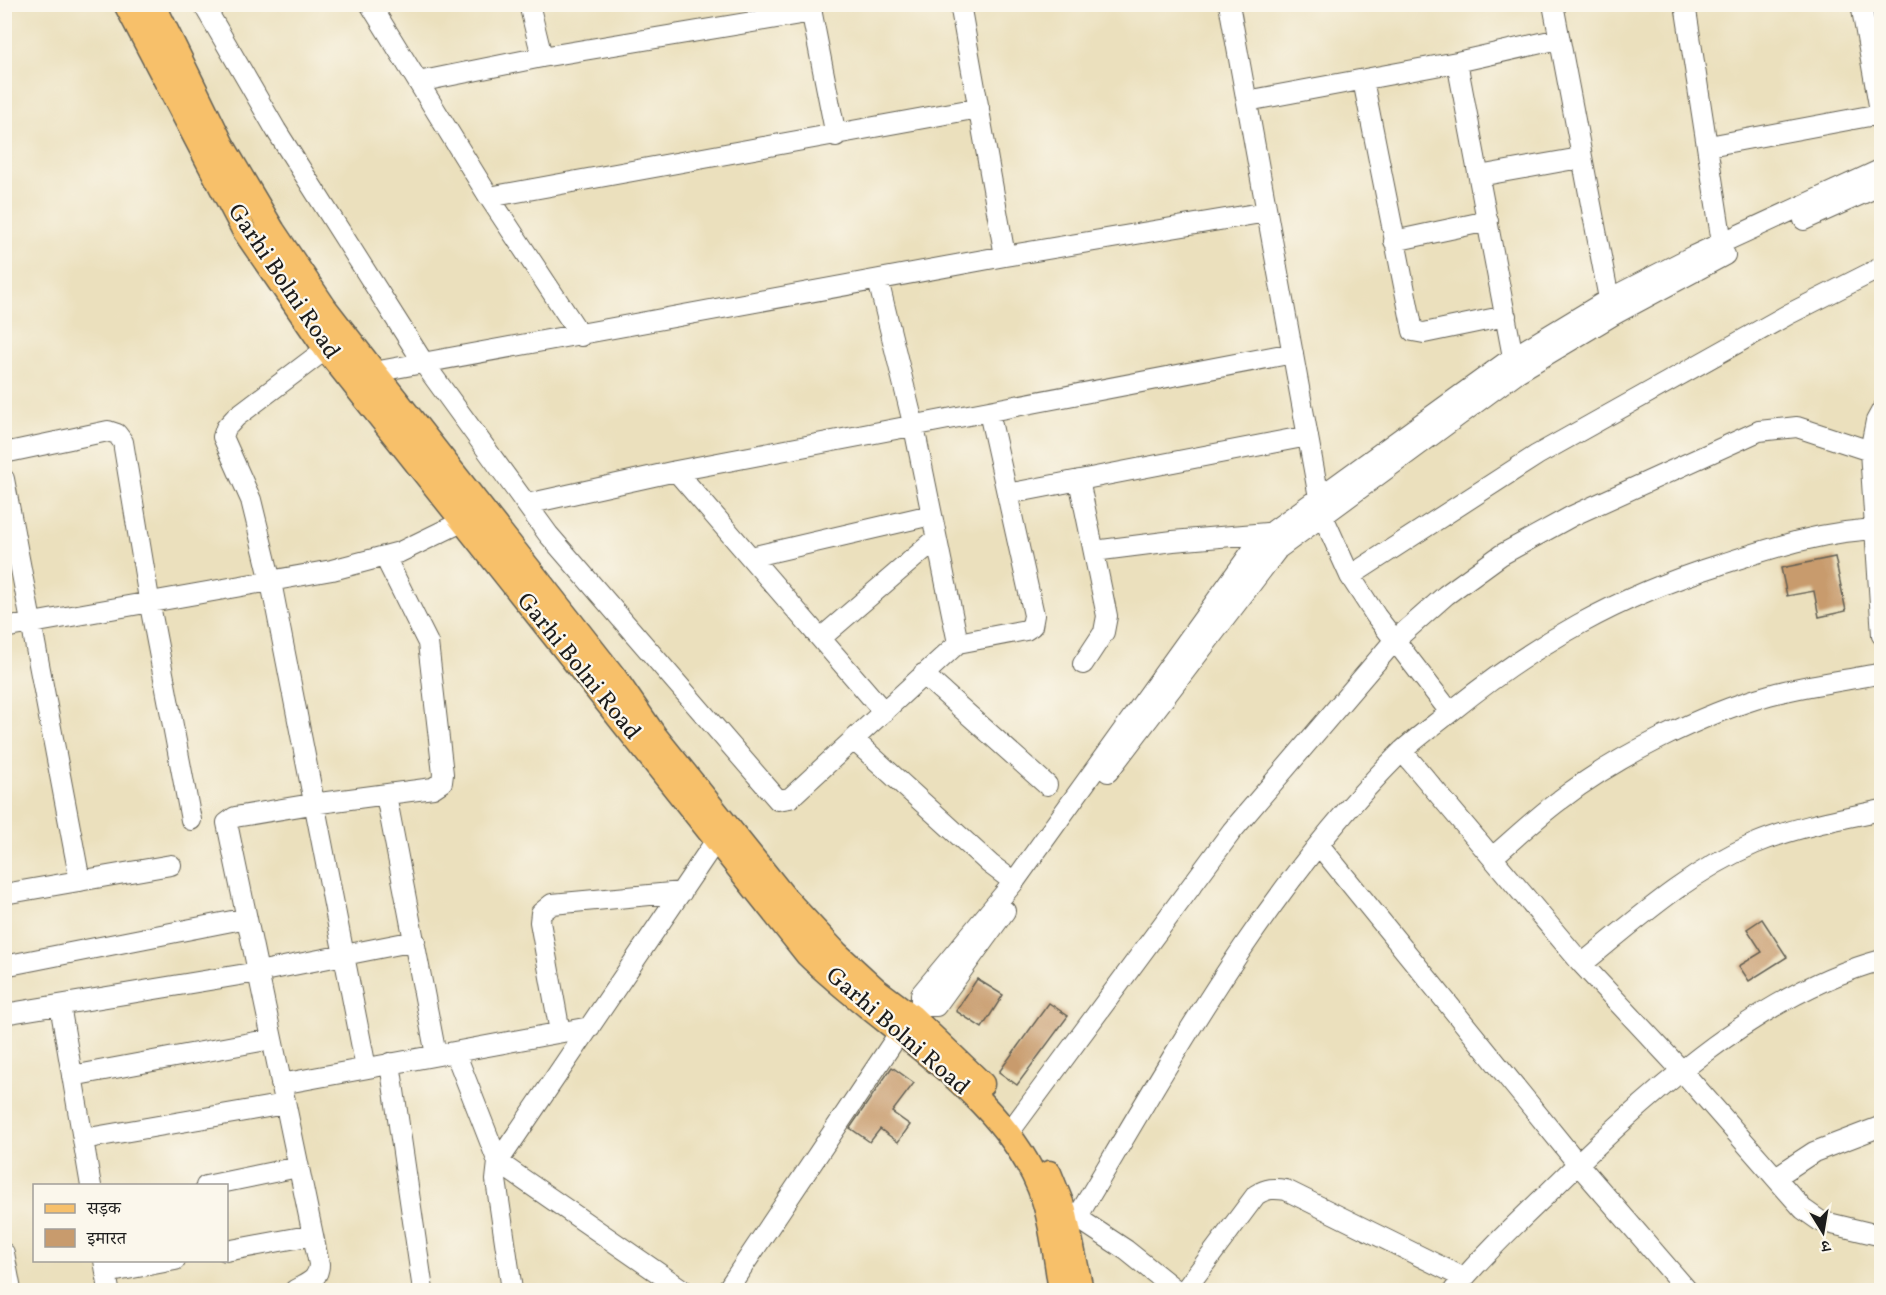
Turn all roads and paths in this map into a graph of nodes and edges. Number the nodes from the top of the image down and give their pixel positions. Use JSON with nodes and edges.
{"nodes":[{"id":1,"x":126,"y":4,"type":"edge"},
{"id":2,"x":153,"y":4,"type":"edge"},
{"id":3,"x":203,"y":4,"type":"edge"},
{"id":4,"x":370,"y":4,"type":"edge"},
{"id":5,"x":529,"y":4,"type":"edge"},
{"id":6,"x":960,"y":4,"type":"edge"},
{"id":7,"x":1229,"y":4,"type":"edge"},
{"id":8,"x":1553,"y":4,"type":"edge"},
{"id":9,"x":1684,"y":4,"type":"edge"},
{"id":10,"x":1861,"y":4,"type":"edge"},
{"id":11,"x":811,"y":8,"type":"edge"},
{"id":12,"x":1559,"y":39,"type":"junction"},
{"id":13,"x":542,"y":57,"type":"junction"},
{"id":14,"x":1457,"y":62,"type":"junction"},
{"id":15,"x":1363,"y":80,"type":"junction"},
{"id":16,"x":417,"y":82,"type":"junction"},
{"id":17,"x":1879,"y":89,"type":"edge"},
{"id":18,"x":1247,"y":101,"type":"junction"},
{"id":19,"x":980,"y":108,"type":"junction"},
{"id":20,"x":1881,"y":118,"type":"edge"},
{"id":21,"x":836,"y":136,"type":"junction"},
{"id":22,"x":1709,"y":146,"type":"junction"},
{"id":23,"x":1580,"y":158,"type":"junction"},
{"id":24,"x":1881,"y":169,"type":"edge"},
{"id":25,"x":1479,"y":176,"type":"junction"},
{"id":26,"x":1881,"y":185,"type":"edge"},
{"id":27,"x":489,"y":197,"type":"junction"},
{"id":28,"x":1267,"y":213,"type":"junction"},
{"id":29,"x":1488,"y":221,"type":"junction"},
{"id":30,"x":1394,"y":241,"type":"junction"},
{"id":31,"x":1722,"y":243,"type":"junction"},
{"id":32,"x":1005,"y":256,"type":"junction"},
{"id":33,"x":1881,"y":267,"type":"edge"},
{"id":34,"x":878,"y":280,"type":"junction"},
{"id":35,"x":1609,"y":299,"type":"junction"},
{"id":36,"x":1506,"y":316,"type":"junction"},
{"id":37,"x":581,"y":336,"type":"junction"},
{"id":38,"x":326,"y":350,"type":"junction"},
{"id":39,"x":1293,"y":353,"type":"junction"},
{"id":40,"x":1513,"y":357,"type":"junction"},
{"id":41,"x":426,"y":365,"type":"junction"},
{"id":42,"x":375,"y":373,"type":"junction"},
{"id":43,"x":347,"y":377,"type":"junction"},
{"id":44,"x":1881,"y":410,"type":"edge"},
{"id":45,"x":989,"y":412,"type":"junction"},
{"id":46,"x":914,"y":427,"type":"junction"},
{"id":47,"x":1308,"y":436,"type":"junction"},
{"id":48,"x":1870,"y":451,"type":"junction"},
{"id":49,"x":4,"y":453,"type":"edge"},
{"id":50,"x":676,"y":471,"type":"junction"},
{"id":51,"x":4,"y":478,"type":"edge"},
{"id":52,"x":1079,"y":480,"type":"junction"},
{"id":53,"x":1007,"y":494,"type":"junction"},
{"id":54,"x":527,"y":504,"type":"junction"},
{"id":55,"x":1320,"y":506,"type":"junction"},
{"id":56,"x":484,"y":511,"type":"junction"},
{"id":57,"x":931,"y":515,"type":"junction"},
{"id":58,"x":463,"y":523,"type":"junction"},
{"id":59,"x":1877,"y":529,"type":"edge"},
{"id":60,"x":1267,"y":533,"type":"junction"},
{"id":61,"x":936,"y":539,"type":"junction"},
{"id":62,"x":1094,"y":551,"type":"junction"},
{"id":63,"x":385,"y":557,"type":"junction"},
{"id":64,"x":751,"y":557,"type":"junction"},
{"id":65,"x":1350,"y":576,"type":"junction"},
{"id":66,"x":271,"y":582,"type":"junction"},
{"id":67,"x":150,"y":605,"type":"junction"},
{"id":68,"x":32,"y":623,"type":"junction"},
{"id":69,"x":4,"y":628,"type":"edge"},
{"id":70,"x":1881,"y":634,"type":"edge"},
{"id":71,"x":821,"y":638,"type":"junction"},
{"id":72,"x":1394,"y":640,"type":"junction"},
{"id":73,"x":958,"y":643,"type":"junction"},
{"id":74,"x":1083,"y":664,"type":"dead end"},
{"id":75,"x":923,"y":674,"type":"junction"},
{"id":76,"x":1881,"y":674,"type":"edge"},
{"id":77,"x":884,"y":712,"type":"junction"},
{"id":78,"x":1450,"y":712,"type":"junction"},
{"id":79,"x":854,"y":740,"type":"junction"},
{"id":80,"x":1402,"y":751,"type":"junction"},
{"id":81,"x":1047,"y":785,"type":"dead end"},
{"id":82,"x":386,"y":795,"type":"junction"},
{"id":83,"x":312,"y":804,"type":"junction"},
{"id":84,"x":1881,"y":810,"type":"edge"},
{"id":85,"x":191,"y":820,"type":"dead end"},
{"id":86,"x":721,"y":833,"type":"junction"},
{"id":87,"x":1319,"y":845,"type":"junction"},
{"id":88,"x":1494,"y":856,"type":"junction"},
{"id":89,"x":171,"y":866,"type":"dead end"},
{"id":90,"x":80,"y":881,"type":"junction"},
{"id":91,"x":1014,"y":882,"type":"junction"},
{"id":92,"x":682,"y":892,"type":"junction"},
{"id":93,"x":4,"y":894,"type":"edge"},
{"id":94,"x":247,"y":918,"type":"junction"},
{"id":95,"x":415,"y":941,"type":"junction"},
{"id":96,"x":343,"y":954,"type":"junction"},
{"id":97,"x":1881,"y":960,"type":"edge"},
{"id":98,"x":1582,"y":964,"type":"junction"},
{"id":99,"x":4,"y":966,"type":"edge"},
{"id":100,"x":258,"y":972,"type":"junction"},
{"id":101,"x":60,"y":1005,"type":"junction"},
{"id":102,"x":4,"y":1014,"type":"edge"},
{"id":103,"x":910,"y":1018,"type":"junction"},
{"id":104,"x":590,"y":1027,"type":"junction"},
{"id":105,"x":560,"y":1032,"type":"junction"},
{"id":106,"x":272,"y":1039,"type":"junction"},
{"id":107,"x":445,"y":1053,"type":"junction"},
{"id":108,"x":390,"y":1063,"type":"junction"},
{"id":109,"x":366,"y":1068,"type":"junction"},
{"id":110,"x":1683,"y":1072,"type":"junction"},
{"id":111,"x":72,"y":1076,"type":"junction"},
{"id":112,"x":280,"y":1084,"type":"junction"},
{"id":113,"x":285,"y":1104,"type":"junction"},
{"id":114,"x":1881,"y":1126,"type":"edge"},
{"id":115,"x":1012,"y":1128,"type":"junction"},
{"id":116,"x":83,"y":1139,"type":"junction"},
{"id":117,"x":498,"y":1162,"type":"junction"},
{"id":118,"x":1578,"y":1164,"type":"junction"},
{"id":119,"x":298,"y":1167,"type":"junction"},
{"id":120,"x":1776,"y":1177,"type":"junction"},
{"id":121,"x":91,"y":1184,"type":"edge"},
{"id":122,"x":211,"y":1184,"type":"edge"},
{"id":123,"x":1062,"y":1209,"type":"junction"},
{"id":124,"x":313,"y":1235,"type":"junction"},
{"id":125,"x":1881,"y":1236,"type":"edge"},
{"id":126,"x":228,"y":1251,"type":"edge"},
{"id":127,"x":4,"y":1253,"type":"edge"},
{"id":128,"x":166,"y":1262,"type":"edge"},
{"id":129,"x":106,"y":1275,"type":"edge"},
{"id":130,"x":1459,"y":1284,"type":"edge"},
{"id":131,"x":1677,"y":1287,"type":"edge"},
{"id":132,"x":11,"y":1290,"type":"edge"},
{"id":133,"x":295,"y":1290,"type":"edge"},
{"id":134,"x":423,"y":1290,"type":"edge"},
{"id":135,"x":513,"y":1290,"type":"edge"},
{"id":136,"x":683,"y":1290,"type":"edge"},
{"id":137,"x":727,"y":1290,"type":"edge"},
{"id":138,"x":1061,"y":1290,"type":"edge"},
{"id":139,"x":1081,"y":1290,"type":"edge"},
{"id":140,"x":1176,"y":1290,"type":"edge"},
{"id":141,"x":1185,"y":1290,"type":"edge"}],
"edges":[{"from":1,"to":38,"type":"main road","name":"Garhi Bolni Road"},
{"from":2,"to":42,"type":"main road","name":"Garhi Bolni Road"},
{"from":3,"to":41,"type":"street"},
{"from":4,"to":16,"type":"street"},
{"from":5,"to":13,"type":"street"},
{"from":6,"to":19,"type":"street"},
{"from":7,"to":18,"type":"street"},
{"from":8,"to":12,"type":"street"},
{"from":9,"to":22,"type":"street"},
{"from":10,"to":17,"type":"street"},
{"from":11,"to":13,"type":"street"},
{"from":11,"to":21,"type":"street"},
{"from":12,"to":14,"type":"street"},
{"from":12,"to":23,"type":"street"},
{"from":13,"to":16,"type":"street"},
{"from":14,"to":15,"type":"street"},
{"from":14,"to":25,"type":"street"},
{"from":15,"to":18,"type":"street"},
{"from":15,"to":30,"type":"street"},
{"from":16,"to":27,"type":"street"},
{"from":17,"to":20,"type":"street"},
{"from":18,"to":28,"type":"street"},
{"from":19,"to":21,"type":"street"},
{"from":19,"to":32,"type":"street"},
{"from":20,"to":22,"type":"street"},
{"from":21,"to":27,"type":"street"},
{"from":22,"to":31,"type":"street"},
{"from":23,"to":25,"type":"street"},
{"from":23,"to":35,"type":"street"},
{"from":24,"to":31,"type":"street"},
{"from":25,"to":29,"type":"street"},
{"from":26,"to":55,"type":"street"},
{"from":27,"to":37,"type":"street"},
{"from":28,"to":32,"type":"street"},
{"from":28,"to":39,"type":"street"},
{"from":29,"to":30,"type":"street"},
{"from":29,"to":36,"type":"street"},
{"from":30,"to":36,"type":"street"},
{"from":31,"to":35,"type":"street"},
{"from":32,"to":34,"type":"street"},
{"from":33,"to":65,"type":"street"},
{"from":34,"to":37,"type":"street"},
{"from":34,"to":46,"type":"street"},
{"from":35,"to":40,"type":"street"},
{"from":36,"to":40,"type":"street"},
{"from":37,"to":41,"type":"street"},
{"from":38,"to":43,"type":"main road","name":"Garhi Bolni Road"},
{"from":38,"to":66,"type":"street"},
{"from":39,"to":45,"type":"street"},
{"from":39,"to":47,"type":"street"},
{"from":40,"to":55,"type":"street"},
{"from":41,"to":42,"type":"street"},
{"from":41,"to":54,"type":"street"},
{"from":42,"to":43,"type":"street"},
{"from":42,"to":56,"type":"main road","name":"Garhi Bolni Road"},
{"from":43,"to":58,"type":"main road","name":"Garhi Bolni Road"},
{"from":44,"to":48,"type":"street"},
{"from":45,"to":46,"type":"street"},
{"from":45,"to":53,"type":"street"},
{"from":46,"to":50,"type":"street"},
{"from":46,"to":57,"type":"street"},
{"from":47,"to":52,"type":"street"},
{"from":47,"to":55,"type":"street"},
{"from":48,"to":59,"type":"street"},
{"from":48,"to":72,"type":"street"},
{"from":49,"to":67,"type":"street"},
{"from":50,"to":54,"type":"street"},
{"from":50,"to":64,"type":"street"},
{"from":51,"to":68,"type":"street"},
{"from":52,"to":53,"type":"street"},
{"from":52,"to":62,"type":"street"},
{"from":53,"to":73,"type":"street"},
{"from":54,"to":79,"type":"street"},
{"from":55,"to":60,"type":"street"},
{"from":55,"to":65,"type":"street"},
{"from":55,"to":103,"type":"street"},
{"from":56,"to":58,"type":"street"},
{"from":56,"to":86,"type":"main road","name":"Garhi Bolni Road"},
{"from":57,"to":61,"type":"street"},
{"from":57,"to":64,"type":"street"},
{"from":58,"to":63,"type":"street"},
{"from":58,"to":86,"type":"main road","name":"Garhi Bolni Road"},
{"from":59,"to":70,"type":"street"},
{"from":59,"to":78,"type":"street"},
{"from":60,"to":62,"type":"street"},
{"from":60,"to":91,"type":"street"},
{"from":61,"to":71,"type":"street"},
{"from":61,"to":73,"type":"street"},
{"from":62,"to":74,"type":"street"},
{"from":63,"to":66,"type":"street"},
{"from":63,"to":82,"type":"street"},
{"from":64,"to":71,"type":"street"},
{"from":65,"to":72,"type":"street"},
{"from":66,"to":67,"type":"street"},
{"from":66,"to":83,"type":"street"},
{"from":67,"to":68,"type":"street"},
{"from":67,"to":85,"type":"street"},
{"from":68,"to":69,"type":"street"},
{"from":68,"to":90,"type":"street"},
{"from":71,"to":77,"type":"street"},
{"from":72,"to":78,"type":"street"},
{"from":72,"to":115,"type":"street"},
{"from":73,"to":75,"type":"street"},
{"from":75,"to":77,"type":"street"},
{"from":75,"to":81,"type":"street"},
{"from":76,"to":88,"type":"street"},
{"from":77,"to":79,"type":"street"},
{"from":78,"to":80,"type":"street"},
{"from":79,"to":91,"type":"street"},
{"from":80,"to":87,"type":"street"},
{"from":80,"to":88,"type":"street"},
{"from":82,"to":83,"type":"street"},
{"from":82,"to":95,"type":"street"},
{"from":83,"to":94,"type":"street"},
{"from":83,"to":96,"type":"street"},
{"from":84,"to":98,"type":"street"},
{"from":86,"to":92,"type":"street"},
{"from":86,"to":103,"type":"main road","name":"Garhi Bolni Road"},
{"from":87,"to":118,"type":"street"},
{"from":87,"to":123,"type":"street"},
{"from":88,"to":98,"type":"street"},
{"from":89,"to":90,"type":"street"},
{"from":90,"to":93,"type":"street"},
{"from":91,"to":103,"type":"street"},
{"from":92,"to":104,"type":"street"},
{"from":92,"to":105,"type":"street"},
{"from":94,"to":99,"type":"street"},
{"from":94,"to":100,"type":"street"},
{"from":95,"to":96,"type":"street"},
{"from":95,"to":107,"type":"street"},
{"from":96,"to":100,"type":"street"},
{"from":96,"to":109,"type":"street"},
{"from":97,"to":110,"type":"street"},
{"from":98,"to":110,"type":"street"},
{"from":100,"to":101,"type":"street"},
{"from":100,"to":106,"type":"street"},
{"from":101,"to":102,"type":"street"},
{"from":101,"to":111,"type":"street"},
{"from":103,"to":115,"type":"main road","name":"Garhi Bolni Road"},
{"from":103,"to":137,"type":"street"},
{"from":104,"to":105,"type":"street"},
{"from":104,"to":117,"type":"street"},
{"from":105,"to":107,"type":"street"},
{"from":106,"to":111,"type":"street"},
{"from":106,"to":112,"type":"street"},
{"from":107,"to":108,"type":"street"},
{"from":107,"to":117,"type":"street"},
{"from":108,"to":109,"type":"street"},
{"from":108,"to":134,"type":"street"},
{"from":109,"to":112,"type":"street"},
{"from":110,"to":118,"type":"street"},
{"from":110,"to":120,"type":"street"},
{"from":111,"to":116,"type":"street"},
{"from":112,"to":113,"type":"street"},
{"from":113,"to":116,"type":"street"},
{"from":113,"to":119,"type":"street"},
{"from":114,"to":120,"type":"street"},
{"from":115,"to":123,"type":"main road","name":"Garhi Bolni Road"},
{"from":116,"to":121,"type":"street"},
{"from":117,"to":135,"type":"street"},
{"from":117,"to":136,"type":"street"},
{"from":118,"to":130,"type":"street"},
{"from":118,"to":131,"type":"street"},
{"from":119,"to":122,"type":"street"},
{"from":119,"to":124,"type":"street"},
{"from":120,"to":125,"type":"street"},
{"from":123,"to":138,"type":"main road","name":"Garhi Bolni Road"},
{"from":123,"to":139,"type":"main road","name":"Garhi Bolni Road"},
{"from":123,"to":140,"type":"street"},
{"from":124,"to":126,"type":"street"},
{"from":124,"to":133,"type":"street"},
{"from":127,"to":132,"type":"street"},
{"from":128,"to":129,"type":"street"},
{"from":130,"to":141,"type":"street"}]}
